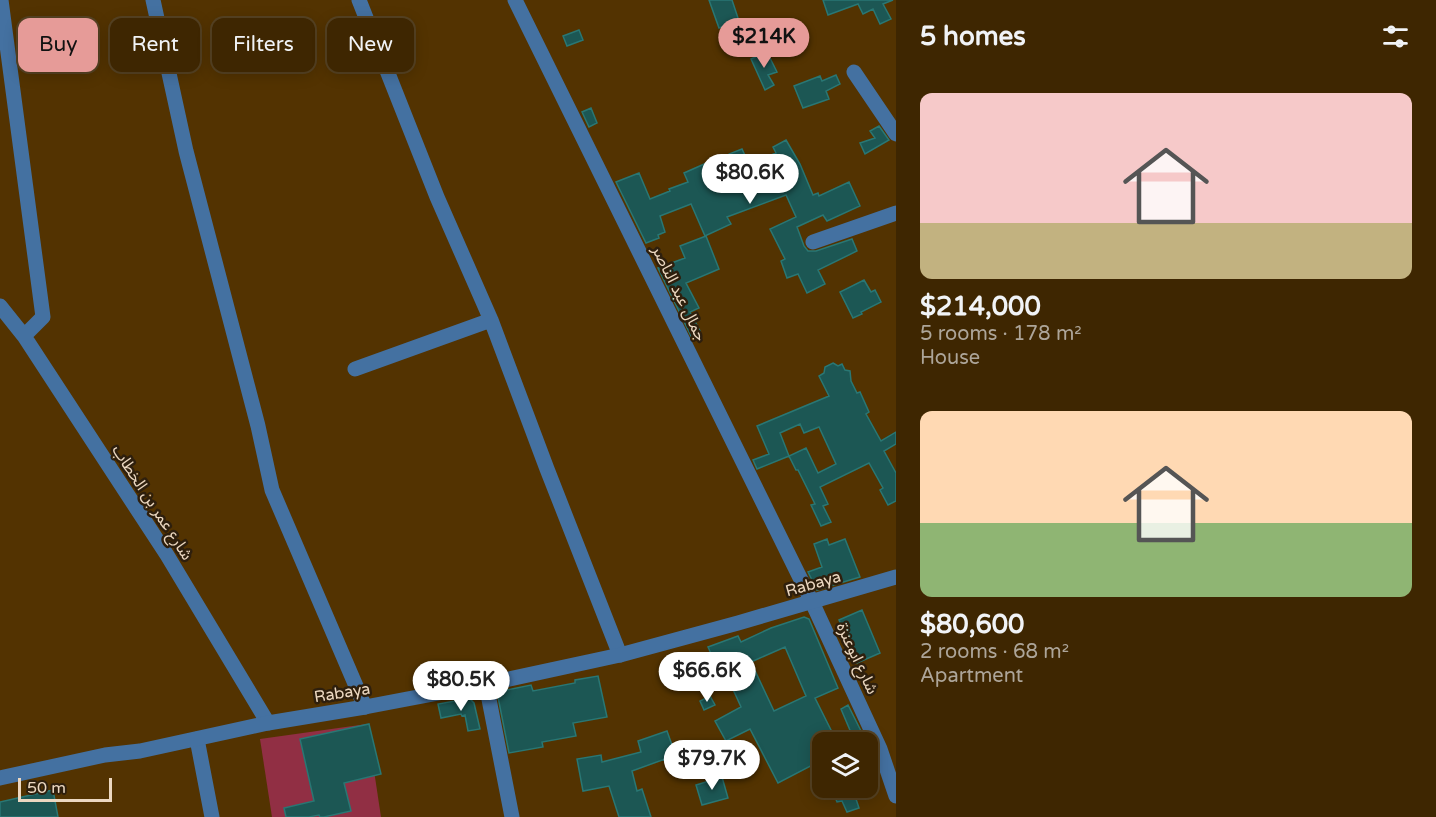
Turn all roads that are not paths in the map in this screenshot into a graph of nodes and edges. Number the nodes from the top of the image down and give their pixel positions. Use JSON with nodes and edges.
{"nodes":[{"id":1,"x":1,"y":0,"type":"edge"},
{"id":2,"x":153,"y":0,"type":"edge"},
{"id":3,"x":359,"y":0,"type":"edge"},
{"id":4,"x":515,"y":0,"type":"edge"},
{"id":5,"x":854,"y":72,"type":"dead end"},
{"id":6,"x":896,"y":134,"type":"edge"},
{"id":7,"x":896,"y":213,"type":"edge"},
{"id":8,"x":813,"y":242,"type":"dead end"},
{"id":9,"x":0,"y":306,"type":"edge"},
{"id":10,"x":491,"y":320,"type":"junction"},
{"id":11,"x":24,"y":336,"type":"junction"},
{"id":12,"x":355,"y":369,"type":"dead end"},
{"id":13,"x":896,"y":577,"type":"edge"},
{"id":14,"x":812,"y":602,"type":"junction"},
{"id":15,"x":620,"y":654,"type":"junction"},
{"id":16,"x":486,"y":684,"type":"junction"},
{"id":17,"x":364,"y":707,"type":"junction"},
{"id":18,"x":268,"y":723,"type":"junction"},
{"id":19,"x":196,"y":739,"type":"junction"},
{"id":20,"x":0,"y":778,"type":"edge"},
{"id":21,"x":896,"y":796,"type":"edge"},
{"id":22,"x":212,"y":817,"type":"edge"},
{"id":23,"x":512,"y":817,"type":"edge"}],
"edges":[{"from":1,"to":11,"type":"street"},
{"from":2,"to":17,"type":"street"},
{"from":3,"to":10,"type":"street"},
{"from":4,"to":14,"type":"street","name":"جمال عبد الناصر"},
{"from":5,"to":6,"type":"street"},
{"from":7,"to":8,"type":"street"},
{"from":9,"to":11,"type":"street","name":"شارع عمر بن الخطاب"},
{"from":10,"to":12,"type":"street"},
{"from":10,"to":15,"type":"street"},
{"from":11,"to":18,"type":"street","name":"شارع عمر بن الخطاب"},
{"from":13,"to":14,"type":"street","name":"Rabaya"},
{"from":14,"to":15,"type":"street","name":"Rabaya"},
{"from":14,"to":21,"type":"street","name":"شارع ابوعنزة"},
{"from":15,"to":16,"type":"street","name":"Rabaya"},
{"from":16,"to":17,"type":"street","name":"Rabaya"},
{"from":16,"to":23,"type":"street"},
{"from":17,"to":18,"type":"street","name":"Rabaya"},
{"from":18,"to":19,"type":"street","name":"Rabaya"},
{"from":19,"to":20,"type":"street","name":"Rabaya"},
{"from":19,"to":22,"type":"street"}]}
